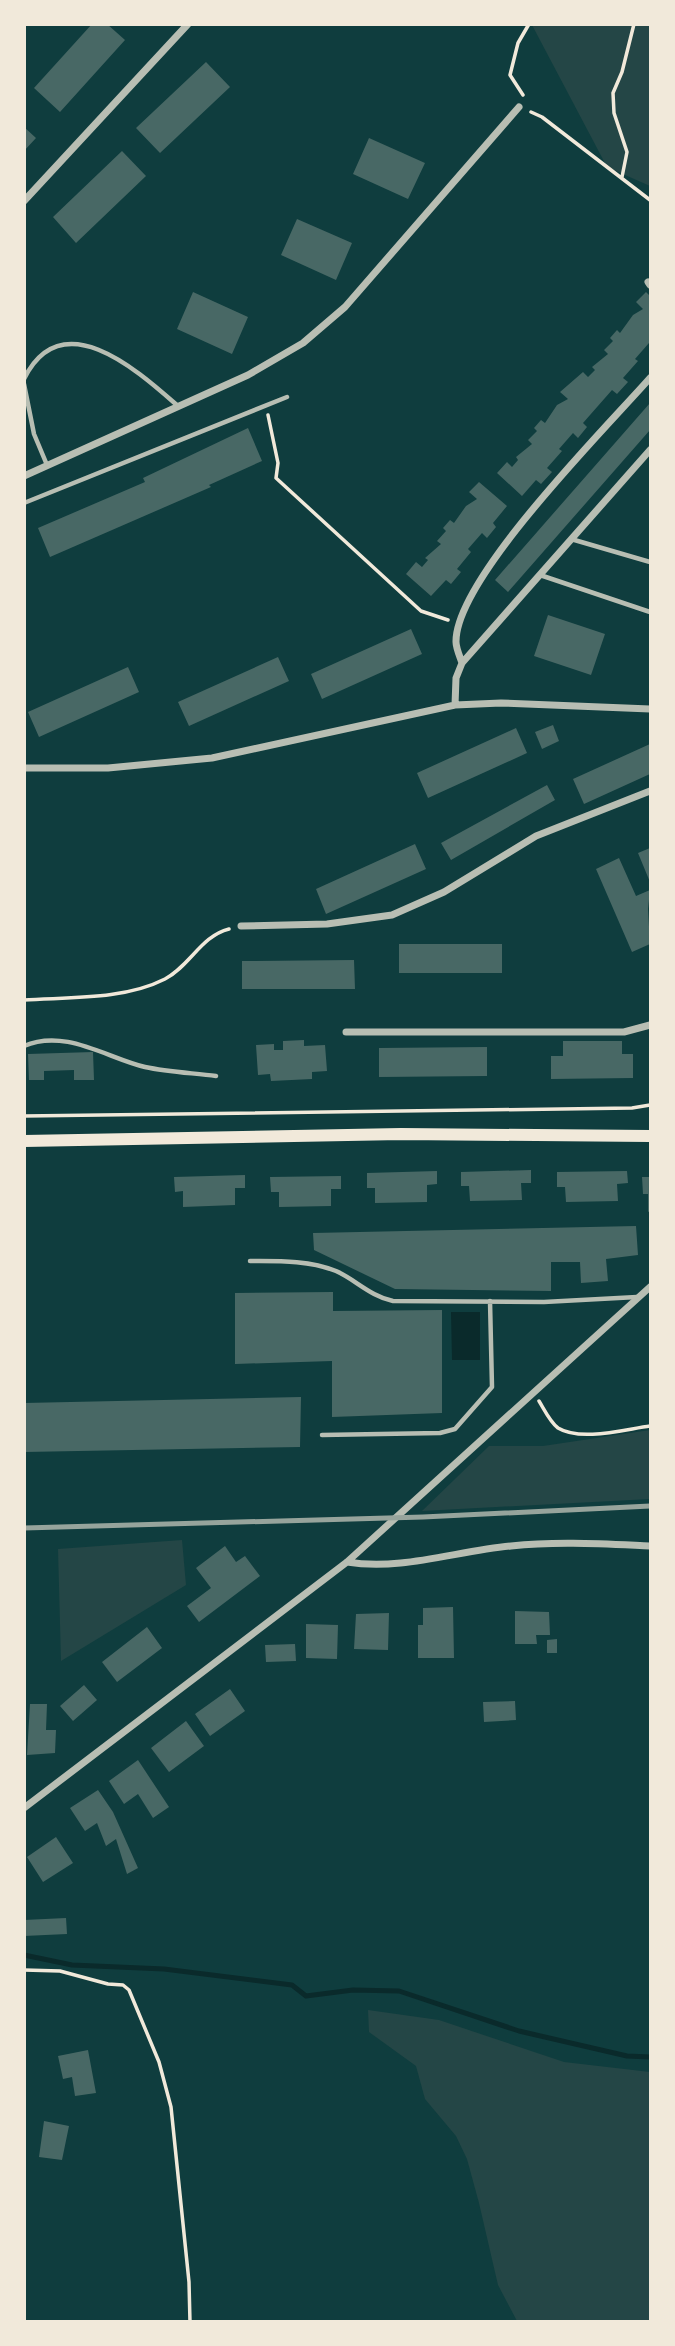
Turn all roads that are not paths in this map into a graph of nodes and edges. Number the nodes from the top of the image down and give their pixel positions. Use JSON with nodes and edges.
{"nodes":[{"id":1,"x":188,"y":24,"type":"edge"},
{"id":2,"x":519,"y":107,"type":"road end"},
{"id":3,"x":24,"y":201,"type":"edge"},
{"id":4,"x":650,"y":378,"type":"edge"},
{"id":5,"x":24,"y":382,"type":"edge"},
{"id":6,"x":287,"y":397,"type":"dead end"},
{"id":7,"x":178,"y":406,"type":"junction"},
{"id":8,"x":649,"y":454,"type":"edge"},
{"id":9,"x":47,"y":466,"type":"junction"},
{"id":10,"x":24,"y":475,"type":"edge"},
{"id":11,"x":24,"y":503,"type":"edge"},
{"id":12,"x":571,"y":539,"type":"junction"},
{"id":13,"x":650,"y":562,"type":"edge"},
{"id":14,"x":540,"y":575,"type":"junction"},
{"id":15,"x":650,"y":612,"type":"edge"},
{"id":16,"x":462,"y":663,"type":"junction"},
{"id":17,"x":455,"y":705,"type":"junction"},
{"id":18,"x":650,"y":709,"type":"edge"},
{"id":19,"x":24,"y":768,"type":"edge"},
{"id":20,"x":650,"y":791,"type":"edge"},
{"id":21,"x":240,"y":926,"type":"road end"},
{"id":22,"x":650,"y":1025,"type":"edge"},
{"id":23,"x":346,"y":1032,"type":"dead end"},
{"id":24,"x":24,"y":1046,"type":"edge"},
{"id":25,"x":216,"y":1076,"type":"dead end"},
{"id":26,"x":650,"y":1136,"type":"edge"},
{"id":27,"x":24,"y":1141,"type":"edge"},
{"id":28,"x":250,"y":1261,"type":"dead end"},
{"id":29,"x":650,"y":1287,"type":"edge"},
{"id":30,"x":638,"y":1297,"type":"junction"},
{"id":31,"x":490,"y":1301,"type":"junction"},
{"id":32,"x":322,"y":1435,"type":"dead end"},
{"id":33,"x":650,"y":1546,"type":"edge"},
{"id":34,"x":347,"y":1562,"type":"junction"},
{"id":35,"x":24,"y":1808,"type":"edge"}],
"edges":[{"from":1,"to":3,"type":"street"},
{"from":2,"to":7,"type":"street"},
{"from":4,"to":16,"type":"street"},
{"from":5,"to":7,"type":"lane"},
{"from":5,"to":9,"type":"lane"},
{"from":6,"to":11,"type":"lane"},
{"from":7,"to":9,"type":"street"},
{"from":8,"to":12,"type":"street"},
{"from":9,"to":10,"type":"street"},
{"from":12,"to":13,"type":"lane"},
{"from":12,"to":14,"type":"street"},
{"from":14,"to":15,"type":"lane"},
{"from":14,"to":16,"type":"street"},
{"from":16,"to":17,"type":"street"},
{"from":17,"to":18,"type":"street"},
{"from":17,"to":19,"type":"street"},
{"from":20,"to":21,"type":"street"},
{"from":22,"to":23,"type":"street"},
{"from":24,"to":25,"type":"lane"},
{"from":26,"to":27,"type":"main road"},
{"from":28,"to":31,"type":"lane"},
{"from":29,"to":30,"type":"street"},
{"from":30,"to":31,"type":"lane"},
{"from":30,"to":34,"type":"street"},
{"from":31,"to":32,"type":"lane"},
{"from":33,"to":34,"type":"street"},
{"from":34,"to":35,"type":"street"}]}
